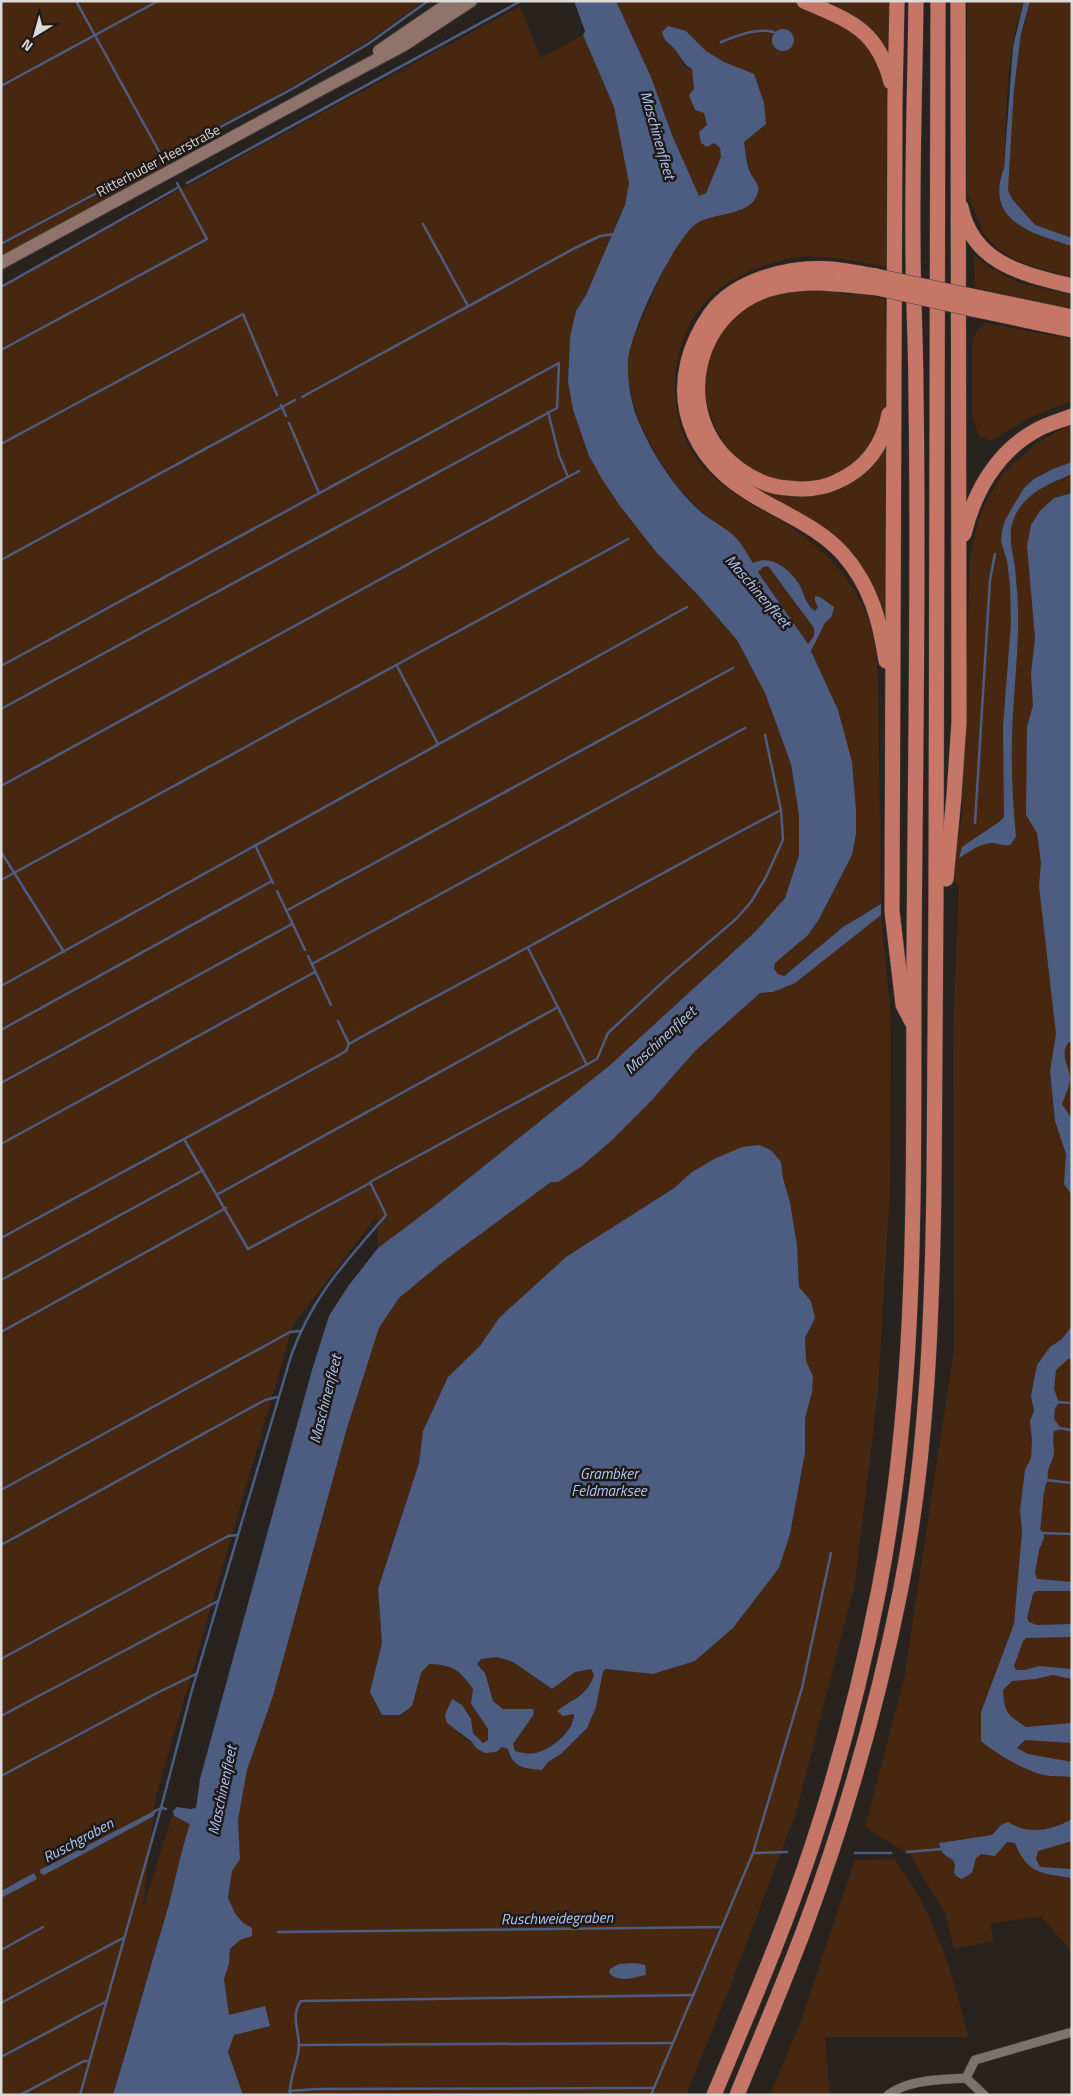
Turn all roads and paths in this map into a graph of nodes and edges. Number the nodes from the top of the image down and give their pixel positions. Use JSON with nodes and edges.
{"nodes":[{"id":1,"x":471,"y":1,"type":"edge"},
{"id":2,"x":804,"y":1,"type":"edge"},
{"id":3,"x":897,"y":1,"type":"edge"},
{"id":4,"x":916,"y":1,"type":"edge"},
{"id":5,"x":938,"y":1,"type":"edge"},
{"id":6,"x":958,"y":1,"type":"edge"},
{"id":7,"x":455,"y":4,"type":"edge"},
{"id":8,"x":895,"y":99,"type":"junction"},
{"id":9,"x":957,"y":189,"type":"junction"},
{"id":10,"x":1,"y":262,"type":"edge"},
{"id":11,"x":876,"y":282,"type":"junction"},
{"id":12,"x":1072,"y":286,"type":"edge"},
{"id":13,"x":972,"y":303,"type":"junction"},
{"id":14,"x":1072,"y":317,"type":"edge"},
{"id":15,"x":1072,"y":330,"type":"edge"},
{"id":16,"x":894,"y":375,"type":"junction"},
{"id":17,"x":1072,"y":416,"type":"edge"},
{"id":18,"x":959,"y":555,"type":"junction"},
{"id":19,"x":893,"y":704,"type":"junction"},
{"id":20,"x":936,"y":945,"type":"junction"},
{"id":21,"x":914,"y":1025,"type":"junction"},
{"id":22,"x":1072,"y":2032,"type":"edge"},
{"id":23,"x":966,"y":2078,"type":"junction"},
{"id":24,"x":714,"y":2095,"type":"edge"},
{"id":25,"x":737,"y":2095,"type":"edge"},
{"id":26,"x":888,"y":2095,"type":"edge"},
{"id":27,"x":984,"y":2095,"type":"edge"}],
"edges":[{"from":1,"to":7,"type":"main road","name":"Ritterhuder Heerstraße"},
{"from":2,"to":8,"type":"highway"},
{"from":3,"to":8,"type":"highway"},
{"from":4,"to":21,"type":"highway"},
{"from":5,"to":20,"type":"highway"},
{"from":6,"to":9,"type":"highway"},
{"from":7,"to":10,"type":"main road","name":"Ritterhuder Heerstraße"},
{"from":8,"to":16,"type":"highway"},
{"from":9,"to":12,"type":"highway"},
{"from":9,"to":18,"type":"highway"},
{"from":11,"to":13,"type":"highway","bridge":true},
{"from":11,"to":16,"type":"highway"},
{"from":11,"to":19,"type":"highway"},
{"from":13,"to":14,"type":"highway"},
{"from":13,"to":15,"type":"highway"},
{"from":16,"to":19,"type":"highway"},
{"from":17,"to":18,"type":"highway"},
{"from":18,"to":20,"type":"highway"},
{"from":19,"to":21,"type":"highway"},
{"from":20,"to":25,"type":"highway"},
{"from":21,"to":24,"type":"highway"},
{"from":22,"to":23,"type":"street"},
{"from":23,"to":26,"type":"street"},
{"from":23,"to":27,"type":"street"}]}
